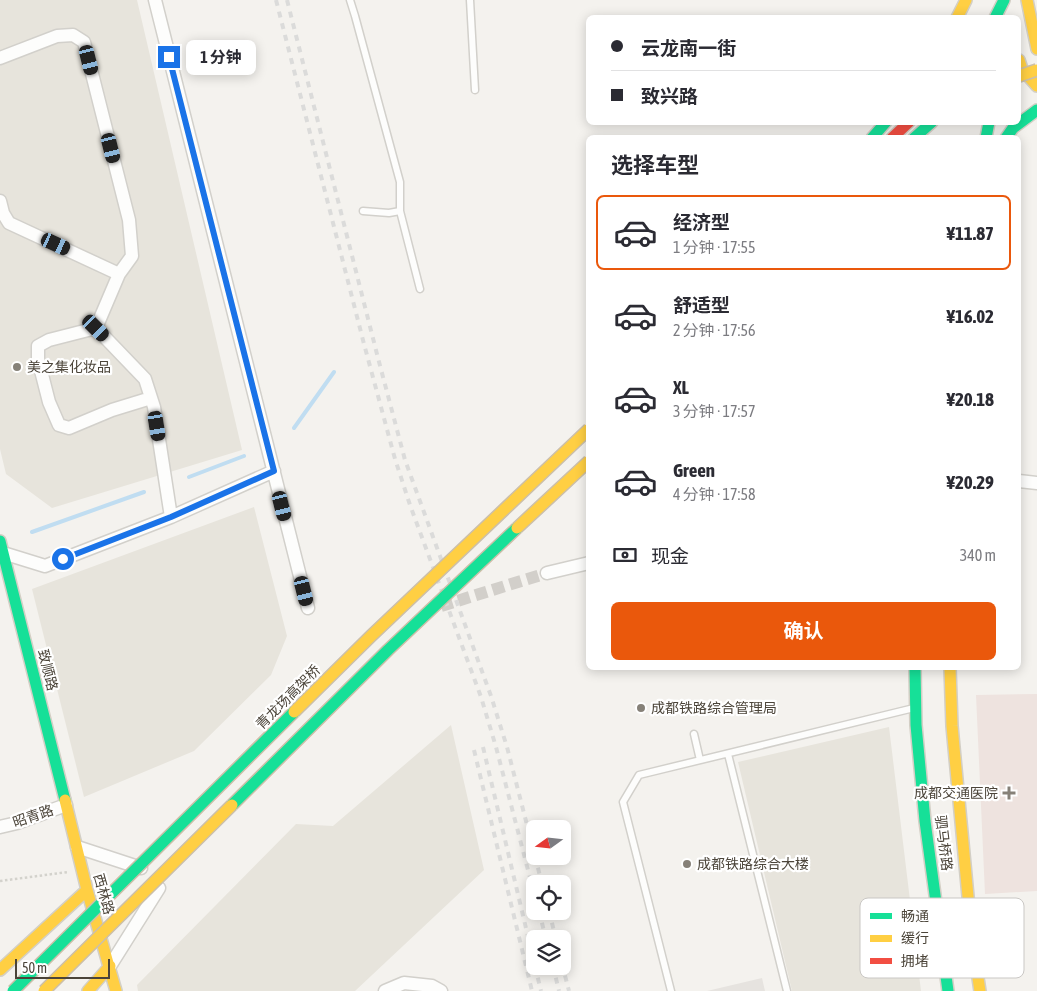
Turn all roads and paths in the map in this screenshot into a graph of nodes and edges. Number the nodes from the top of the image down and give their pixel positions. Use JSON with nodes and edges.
{"nodes":[{"id":1,"x":155,"y":0,"type":"edge"},
{"id":2,"x":350,"y":0,"type":"edge"},
{"id":3,"x":470,"y":0,"type":"edge"},
{"id":4,"x":966,"y":0,"type":"edge"},
{"id":5,"x":1004,"y":0,"type":"edge"},
{"id":6,"x":1008,"y":0,"type":"edge"},
{"id":7,"x":1027,"y":0,"type":"edge"},
{"id":8,"x":958,"y":15,"type":"edge"},
{"id":9,"x":996,"y":15,"type":"edge"},
{"id":10,"x":1008,"y":15,"type":"edge"},
{"id":11,"x":1037,"y":49,"type":"edge"},
{"id":12,"x":1037,"y":55,"type":"edge"},
{"id":13,"x":0,"y":58,"type":"edge"},
{"id":14,"x":1021,"y":59,"type":"edge"},
{"id":15,"x":1021,"y":66,"type":"edge"},
{"id":16,"x":1037,"y":70,"type":"edge"},
{"id":17,"x":1021,"y":75,"type":"edge"},
{"id":18,"x":1037,"y":86,"type":"edge"},
{"id":19,"x":475,"y":90,"type":"dead end"},
{"id":20,"x":1037,"y":98,"type":"edge"},
{"id":21,"x":1037,"y":110,"type":"edge"},
{"id":22,"x":1021,"y":113,"type":"edge"},
{"id":23,"x":1037,"y":116,"type":"edge"},
{"id":24,"x":1021,"y":122,"type":"edge"},
{"id":25,"x":883,"y":125,"type":"edge"},
{"id":26,"x":906,"y":125,"type":"edge"},
{"id":27,"x":929,"y":125,"type":"edge"},
{"id":28,"x":1007,"y":125,"type":"edge"},
{"id":29,"x":1017,"y":125,"type":"edge"},
{"id":30,"x":875,"y":135,"type":"edge"},
{"id":31,"x":895,"y":135,"type":"edge"},
{"id":32,"x":917,"y":135,"type":"edge"},
{"id":33,"x":995,"y":135,"type":"edge"},
{"id":34,"x":1008,"y":135,"type":"edge"},
{"id":35,"x":1018,"y":135,"type":"edge"},
{"id":36,"x":0,"y":200,"type":"edge"},
{"id":37,"x":363,"y":211,"type":"dead end"},
{"id":38,"x":400,"y":211,"type":"junction"},
{"id":39,"x":119,"y":274,"type":"junction"},
{"id":40,"x":420,"y":289,"type":"dead end"},
{"id":41,"x":96,"y":328,"type":"junction"},
{"id":42,"x":151,"y":398,"type":"junction"},
{"id":43,"x":586,"y":432,"type":"edge"},
{"id":44,"x":586,"y":464,"type":"edge"},
{"id":45,"x":274,"y":471,"type":"junction"},
{"id":46,"x":1021,"y":481,"type":"edge"},
{"id":47,"x":1037,"y":483,"type":"edge"},
{"id":48,"x":171,"y":517,"type":"junction"},
{"id":49,"x":1,"y":549,"type":"edge"},
{"id":50,"x":586,"y":564,"type":"edge"},
{"id":51,"x":547,"y":573,"type":"tunnel mouth"},
{"id":52,"x":308,"y":608,"type":"dead end"},
{"id":53,"x":410,"y":616,"type":"dead end"},
{"id":54,"x":915,"y":670,"type":"edge"},
{"id":55,"x":950,"y":670,"type":"edge"},
{"id":56,"x":916,"y":708,"type":"junction"},
{"id":57,"x":694,"y":734,"type":"dead end"},
{"id":58,"x":728,"y":754,"type":"junction"},
{"id":59,"x":700,"y":760,"type":"junction"},
{"id":60,"x":66,"y":805,"type":"junction"},
{"id":61,"x":0,"y":827,"type":"edge"},
{"id":62,"x":77,"y":847,"type":"junction"},
{"id":63,"x":82,"y":870,"type":"junction"},
{"id":64,"x":167,"y":876,"type":"junction"},
{"id":65,"x":0,"y":881,"type":"edge"},
{"id":66,"x":87,"y":890,"type":"junction"},
{"id":67,"x":936,"y":898,"type":"edge"},
{"id":68,"x":968,"y":898,"type":"edge"},
{"id":69,"x":64,"y":939,"type":"junction"},
{"id":70,"x":77,"y":958,"type":"junction"},
{"id":71,"x":110,"y":966,"type":"junction"},
{"id":72,"x":0,"y":970,"type":"edge"},
{"id":73,"x":946,"y":978,"type":"edge"},
{"id":74,"x":978,"y":978,"type":"edge"},
{"id":75,"x":4,"y":991,"type":"edge"},
{"id":76,"x":13,"y":991,"type":"edge"},
{"id":77,"x":44,"y":991,"type":"edge"},
{"id":78,"x":49,"y":991,"type":"edge"},
{"id":79,"x":88,"y":991,"type":"edge"},
{"id":80,"x":116,"y":991,"type":"edge"},
{"id":81,"x":385,"y":991,"type":"edge"},
{"id":82,"x":441,"y":991,"type":"edge"},
{"id":83,"x":671,"y":991,"type":"edge"},
{"id":84,"x":787,"y":991,"type":"edge"},
{"id":85,"x":948,"y":991,"type":"edge"},
{"id":86,"x":980,"y":991,"type":"edge"}],
"edges":[{"from":1,"to":45,"type":"street"},
{"from":2,"to":38,"type":"lane"},
{"from":3,"to":19,"type":"lane"},
{"from":4,"to":8,"type":"main road"},
{"from":5,"to":9,"type":"main road"},
{"from":6,"to":10,"type":"main road"},
{"from":7,"to":11,"type":"main road"},
{"from":12,"to":14,"type":"main road"},
{"from":13,"to":39,"type":"street"},
{"from":15,"to":18,"type":"main road"},
{"from":16,"to":17,"type":"main road","bridge":true},
{"from":20,"to":22,"type":"main road"},
{"from":21,"to":24,"type":"main road"},
{"from":23,"to":35,"type":"main road"},
{"from":25,"to":30,"type":"main road"},
{"from":26,"to":31,"type":"main road"},
{"from":27,"to":32,"type":"main road"},
{"from":28,"to":33,"type":"main road"},
{"from":29,"to":34,"type":"main road"},
{"from":36,"to":39,"type":"street"},
{"from":37,"to":38,"type":"lane"},
{"from":38,"to":40,"type":"lane"},
{"from":39,"to":41,"type":"street"},
{"from":41,"to":42,"type":"street"},
{"from":41,"to":42,"type":"street"},
{"from":42,"to":48,"type":"street"},
{"from":43,"to":69,"type":"main road","name":"青龙场高架桥","bridge":true},
{"from":44,"to":70,"type":"main road","bridge":true},
{"from":45,"to":48,"type":"street"},
{"from":45,"to":52,"type":"street"},
{"from":46,"to":47,"type":"street"},
{"from":48,"to":49,"type":"street"},
{"from":49,"to":60,"type":"main road","name":"致顺路"},
{"from":50,"to":51,"type":"street"},
{"from":53,"to":64,"type":"street"},
{"from":54,"to":56,"type":"main road","name":"驷马桥路"},
{"from":55,"to":68,"type":"main road","name":"驷马桥路"},
{"from":56,"to":58,"type":"lane"},
{"from":56,"to":67,"type":"main road","name":"驷马桥路"},
{"from":57,"to":59,"type":"lane"},
{"from":58,"to":59,"type":"lane"},
{"from":58,"to":84,"type":"lane"},
{"from":59,"to":83,"type":"lane"},
{"from":60,"to":61,"type":"street","name":"昭青路"},
{"from":60,"to":62,"type":"main road","name":"西林路"},
{"from":62,"to":63,"type":"main road","name":"西林路"},
{"from":62,"to":64,"type":"street"},
{"from":63,"to":65,"type":"path"},
{"from":63,"to":66,"type":"main road","name":"西林路"},
{"from":64,"to":71,"type":"street"},
{"from":66,"to":71,"type":"main road","name":"西林路"},
{"from":66,"to":72,"type":"main road"},
{"from":69,"to":75,"type":"main road","bridge":true},
{"from":69,"to":76,"type":"main road","name":"青龙场高架桥","bridge":true},
{"from":70,"to":77,"type":"main road","bridge":true},
{"from":70,"to":78,"type":"main road","bridge":true},
{"from":71,"to":79,"type":"main road"},
{"from":71,"to":80,"type":"main road","name":"西林路"},
{"from":73,"to":85,"type":"main road","name":"驷马桥路"},
{"from":74,"to":86,"type":"main road","name":"驷马桥路"},
{"from":81,"to":82,"type":"street"}]}
